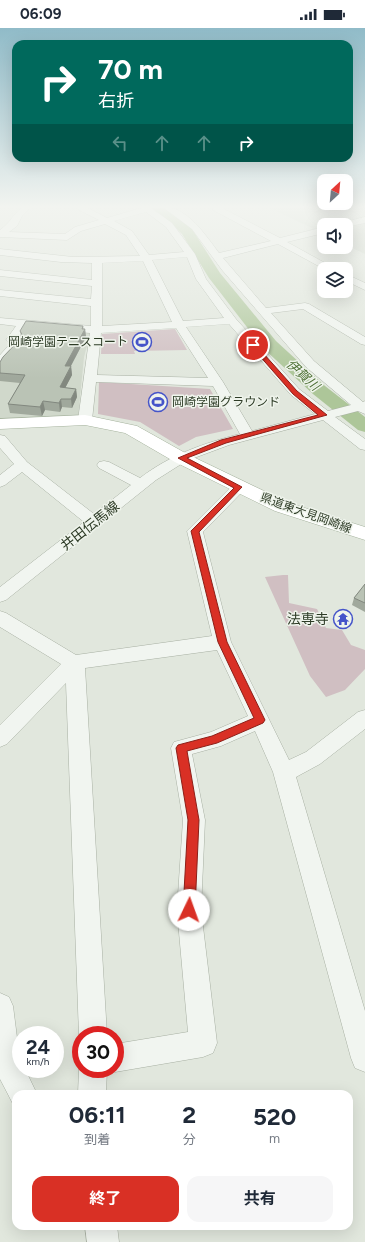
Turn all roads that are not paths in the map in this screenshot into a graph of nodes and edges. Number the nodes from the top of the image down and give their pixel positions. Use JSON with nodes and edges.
{"nodes":[{"id":1,"x":97,"y":265,"type":"edge"},
{"id":2,"x":150,"y":265,"type":"edge"},
{"id":3,"x":195,"y":265,"type":"edge"},
{"id":4,"x":224,"y":265,"type":"edge"},
{"id":5,"x":0,"y":273,"type":"edge"},
{"id":6,"x":28,"y":276,"type":"junction"},
{"id":7,"x":353,"y":281,"type":"edge"},
{"id":8,"x":96,"y":283,"type":"junction"},
{"id":9,"x":365,"y":287,"type":"edge"},
{"id":10,"x":0,"y":293,"type":"edge"},
{"id":11,"x":11,"y":294,"type":"junction"},
{"id":12,"x":96,"y":303,"type":"junction"},
{"id":13,"x":264,"y":311,"type":"junction"},
{"id":14,"x":0,"y":320,"type":"edge"},
{"id":15,"x":232,"y":321,"type":"junction"},
{"id":16,"x":23,"y":323,"type":"junction"},
{"id":17,"x":180,"y":326,"type":"junction"},
{"id":18,"x":96,"y":330,"type":"junction"},
{"id":19,"x":365,"y":342,"type":"edge"},
{"id":20,"x":0,"y":362,"type":"edge"},
{"id":21,"x":90,"y":378,"type":"junction"},
{"id":22,"x":217,"y":382,"type":"junction"},
{"id":23,"x":363,"y":407,"type":"edge"},
{"id":24,"x":323,"y":415,"type":"junction"},
{"id":25,"x":85,"y":420,"type":"junction"},
{"id":26,"x":0,"y":424,"type":"edge"},
{"id":27,"x":248,"y":435,"type":"junction"},
{"id":28,"x":0,"y":439,"type":"edge"},
{"id":29,"x":365,"y":446,"type":"edge"},
{"id":30,"x":181,"y":458,"type":"junction"},
{"id":31,"x":22,"y":465,"type":"junction"},
{"id":32,"x":104,"y":465,"type":"dead end"},
{"id":33,"x":0,"y":482,"type":"edge"},
{"id":34,"x":141,"y":485,"type":"junction"},
{"id":35,"x":239,"y":487,"type":"junction"},
{"id":36,"x":95,"y":522,"type":"junction"},
{"id":37,"x":365,"y":534,"type":"edge"},
{"id":38,"x":0,"y":596,"type":"edge"},
{"id":39,"x":0,"y":618,"type":"edge"},
{"id":40,"x":222,"y":642,"type":"junction"},
{"id":41,"x":75,"y":662,"type":"junction"},
{"id":42,"x":365,"y":718,"type":"edge"},
{"id":43,"x":260,"y":720,"type":"junction"},
{"id":44,"x":0,"y":738,"type":"edge"},
{"id":45,"x":284,"y":772,"type":"junction"},
{"id":46,"x":0,"y":1006,"type":"edge"},
{"id":47,"x":93,"y":1026,"type":"edge"},
{"id":48,"x":124,"y":1056,"type":"edge"},
{"id":49,"x":365,"y":1058,"type":"edge"},
{"id":50,"x":93,"y":1078,"type":"edge"},
{"id":51,"x":21,"y":1090,"type":"edge"},
{"id":52,"x":92,"y":1090,"type":"edge"},
{"id":53,"x":102,"y":1230,"type":"edge"},
{"id":54,"x":103,"y":1242,"type":"edge"}],
"edges":[{"from":1,"to":8,"type":"street"},
{"from":2,"to":17,"type":"street"},
{"from":3,"to":15,"type":"street"},
{"from":4,"to":13,"type":"street"},
{"from":5,"to":6,"type":"street"},
{"from":6,"to":8,"type":"street"},
{"from":6,"to":11,"type":"street"},
{"from":7,"to":9,"type":"street"},
{"from":8,"to":12,"type":"street"},
{"from":10,"to":11,"type":"street"},
{"from":11,"to":12,"type":"street"},
{"from":12,"to":18,"type":"street"},
{"from":13,"to":19,"type":"street"},
{"from":13,"to":23,"type":"street"},
{"from":14,"to":16,"type":"street"},
{"from":15,"to":17,"type":"street"},
{"from":15,"to":24,"type":"street"},
{"from":16,"to":18,"type":"street"},
{"from":16,"to":20,"type":"street"},
{"from":17,"to":18,"type":"street"},
{"from":17,"to":22,"type":"street"},
{"from":18,"to":21,"type":"street"},
{"from":21,"to":22,"type":"street"},
{"from":21,"to":25,"type":"street"},
{"from":22,"to":27,"type":"street"},
{"from":23,"to":24,"type":"street","name":"井田伝馬線"},
{"from":24,"to":27,"type":"street","name":"井田伝馬線"},
{"from":24,"to":29,"type":"street"},
{"from":25,"to":26,"type":"main road","name":"県道東大見岡崎線"},
{"from":25,"to":30,"type":"main road","name":"県道東大見岡崎線"},
{"from":27,"to":30,"type":"street","name":"井田伝馬線"},
{"from":28,"to":31,"type":"street"},
{"from":30,"to":34,"type":"street","name":"井田伝馬線"},
{"from":30,"to":35,"type":"main road","name":"県道東大見岡崎線"},
{"from":31,"to":33,"type":"street"},
{"from":31,"to":36,"type":"street"},
{"from":32,"to":34,"type":"street"},
{"from":34,"to":36,"type":"street","name":"井田伝馬線"},
{"from":35,"to":37,"type":"main road","name":"県道東大見岡崎線"},
{"from":35,"to":40,"type":"street"},
{"from":36,"to":38,"type":"street","name":"井田伝馬線"},
{"from":39,"to":41,"type":"street"},
{"from":40,"to":41,"type":"street"},
{"from":40,"to":43,"type":"street"},
{"from":41,"to":44,"type":"street"},
{"from":41,"to":47,"type":"street"},
{"from":42,"to":45,"type":"street"},
{"from":43,"to":45,"type":"street"},
{"from":43,"to":48,"type":"street"},
{"from":45,"to":49,"type":"street"},
{"from":46,"to":51,"type":"street"},
{"from":50,"to":52,"type":"street"},
{"from":53,"to":54,"type":"street"}]}
